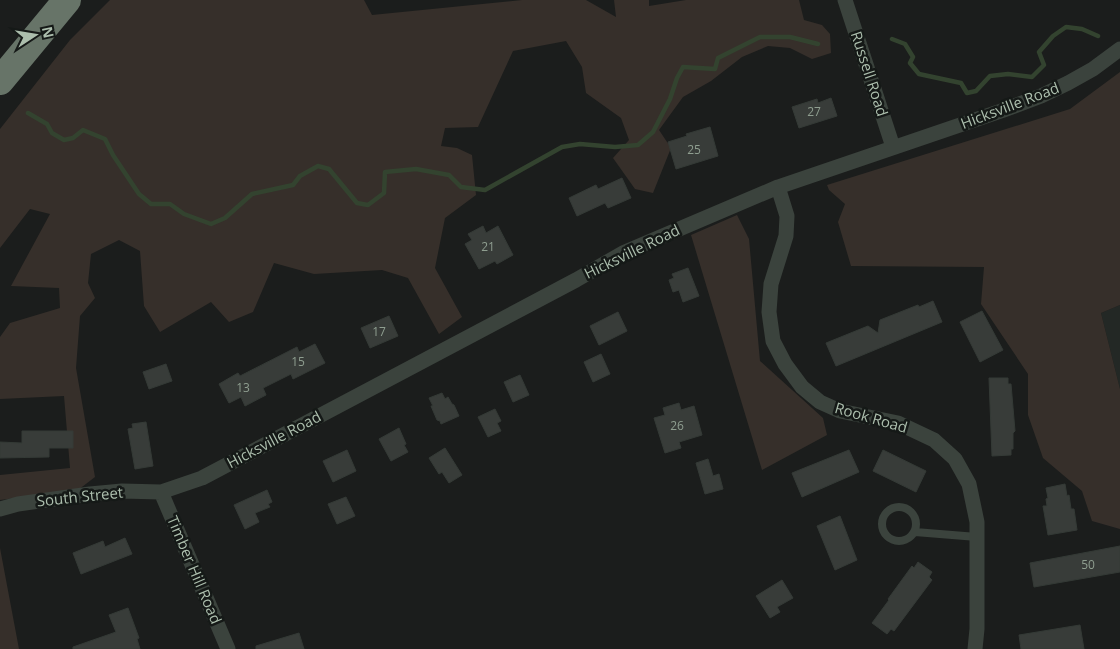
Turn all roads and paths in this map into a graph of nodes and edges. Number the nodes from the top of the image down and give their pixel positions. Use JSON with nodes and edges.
{"nodes":[{"id":1,"x":67,"y":0,"type":"edge"},
{"id":2,"x":845,"y":0,"type":"edge"},
{"id":3,"x":1120,"y":49,"type":"edge"},
{"id":4,"x":0,"y":81,"type":"edge"},
{"id":5,"x":893,"y":147,"type":"junction"},
{"id":6,"x":778,"y":187,"type":"junction"},
{"id":7,"x":160,"y":492,"type":"junction"},
{"id":8,"x":0,"y":509,"type":"edge"},
{"id":9,"x":914,"y":532,"type":"junction"},
{"id":10,"x":977,"y":537,"type":"junction"},
{"id":11,"x":228,"y":649,"type":"edge"},
{"id":12,"x":975,"y":649,"type":"edge"}],
"edges":[{"from":1,"to":4,"type":"highway"},
{"from":2,"to":5,"type":"street","name":"Russell Road"},
{"from":3,"to":5,"type":"street","name":"Hicksville Road"},
{"from":5,"to":6,"type":"street","name":"Hicksville Road"},
{"from":6,"to":7,"type":"street","name":"Hicksville Road"},
{"from":6,"to":10,"type":"street","name":"Rook Road"},
{"from":7,"to":8,"type":"street","name":"South Street"},
{"from":7,"to":11,"type":"street","name":"Timber Hill Road"},
{"from":9,"to":9,"type":"lane"},
{"from":9,"to":10,"type":"lane"},
{"from":10,"to":12,"type":"street","name":"Rook Road"}]}
